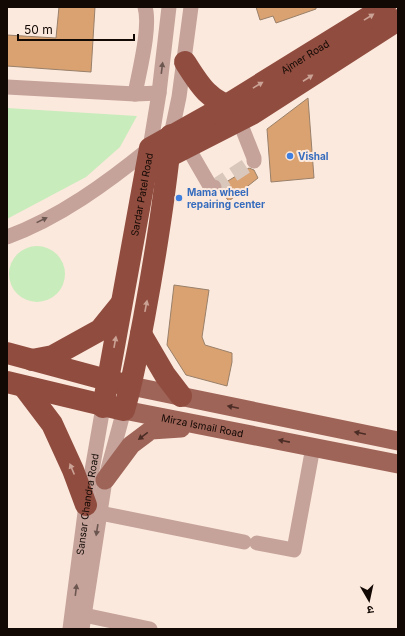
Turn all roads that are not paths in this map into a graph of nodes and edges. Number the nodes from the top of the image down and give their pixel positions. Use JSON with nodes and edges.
{"nodes":[{"id":1,"x":145,"y":7,"type":"edge"},
{"id":2,"x":169,"y":7,"type":"edge"},
{"id":3,"x":191,"y":7,"type":"edge"},
{"id":4,"x":394,"y":21,"type":"edge"},
{"id":5,"x":185,"y":62,"type":"junction"},
{"id":6,"x":7,"y":87,"type":"edge"},
{"id":7,"x":159,"y":93,"type":"junction"},
{"id":8,"x":135,"y":94,"type":"junction"},
{"id":9,"x":239,"y":113,"type":"junction"},
{"id":10,"x":176,"y":146,"type":"junction"},
{"id":11,"x":149,"y":157,"type":"junction"},
{"id":12,"x":254,"y":161,"type":"dead end"},
{"id":13,"x":214,"y":187,"type":"dead end"},
{"id":14,"x":7,"y":237,"type":"edge"},
{"id":15,"x":122,"y":303,"type":"junction"},
{"id":16,"x":141,"y":334,"type":"junction"},
{"id":17,"x":7,"y":353,"type":"edge"},
{"id":18,"x":32,"y":360,"type":"junction"},
{"id":19,"x":108,"y":381,"type":"junction"},
{"id":20,"x":16,"y":385,"type":"edge"},
{"id":21,"x":132,"y":386,"type":"junction"},
{"id":22,"x":180,"y":396,"type":"junction"},
{"id":23,"x":114,"y":409,"type":"junction"},
{"id":24,"x":208,"y":426,"type":"junction"},
{"id":25,"x":391,"y":440,"type":"edge"},
{"id":26,"x":313,"y":447,"type":"junction"},
{"id":27,"x":377,"y":460,"type":"junction"},
{"id":28,"x":398,"y":464,"type":"edge"},
{"id":29,"x":105,"y":480,"type":"junction"},
{"id":30,"x":93,"y":509,"type":"junction"},
{"id":31,"x":83,"y":622,"type":"edge"},
{"id":32,"x":70,"y":629,"type":"edge"},
{"id":33,"x":150,"y":629,"type":"edge"}],
"edges":[{"from":1,"to":8,"type":"street"},
{"from":7,"to":2,"type":"street","name":"Sardar Patel Road","one_way":true},
{"from":3,"to":5,"type":"street"},
{"from":9,"to":4,"type":"highway","name":"Ajmer Road","one_way":true},
{"from":5,"to":9,"type":"highway"},
{"from":5,"to":10,"type":"street"},
{"from":6,"to":8,"type":"street"},
{"from":7,"to":8,"type":"street"},
{"from":7,"to":11,"type":"street","name":"Sardar Patel Road"},
{"from":9,"to":10,"type":"highway","name":"Ajmer Road"},
{"from":9,"to":12,"type":"street"},
{"from":10,"to":11,"type":"highway","name":"Ajmer Road"},
{"from":10,"to":13,"type":"street"},
{"from":16,"to":10,"type":"highway","name":"Sardar Patel Road","one_way":true},
{"from":14,"to":11,"type":"street","one_way":true},
{"from":11,"to":15,"type":"highway","name":"Sardar Patel Road"},
{"from":15,"to":18,"type":"highway"},
{"from":19,"to":15,"type":"highway","name":"Sardar Patel Road","one_way":true},
{"from":16,"to":21,"type":"highway","name":"Sardar Patel Road"},
{"from":16,"to":22,"type":"highway"},
{"from":17,"to":18,"type":"highway"},
{"from":18,"to":19,"type":"highway"},
{"from":19,"to":21,"type":"highway"},
{"from":19,"to":23,"type":"highway","name":"Sansar Chandra Road"},
{"from":20,"to":23,"type":"highway","name":"Mirza Ismail Road"},
{"from":30,"to":20,"type":"highway","one_way":true},
{"from":21,"to":22,"type":"main road"},
{"from":21,"to":23,"type":"highway","name":"Sansar Chandra Road"},
{"from":25,"to":22,"type":"main road","one_way":true},
{"from":23,"to":24,"type":"main road","name":"Mirza Ismail Road"},
{"from":23,"to":29,"type":"street","name":"Sansar Chandra Road"},
{"from":23,"to":30,"type":"street","name":"Sansar Chandra Road"},
{"from":26,"to":24,"type":"main road","name":"Mirza Ismail Road","one_way":true},
{"from":24,"to":29,"type":"main road","one_way":true},
{"from":25,"to":27,"type":"main road"},
{"from":26,"to":27,"type":"main road","name":"Mirza Ismail Road"},
{"from":26,"to":30,"type":"street"},
{"from":27,"to":28,"type":"main road","name":"Mirza Ismail Road"},
{"from":29,"to":30,"type":"street","name":"Sansar Chandra Road"},
{"from":30,"to":31,"type":"street","name":"Sansar Chandra Road","one_way":true},
{"from":32,"to":30,"type":"street","name":"Sansar Chandra Road","one_way":true},
{"from":31,"to":33,"type":"street"}]}
